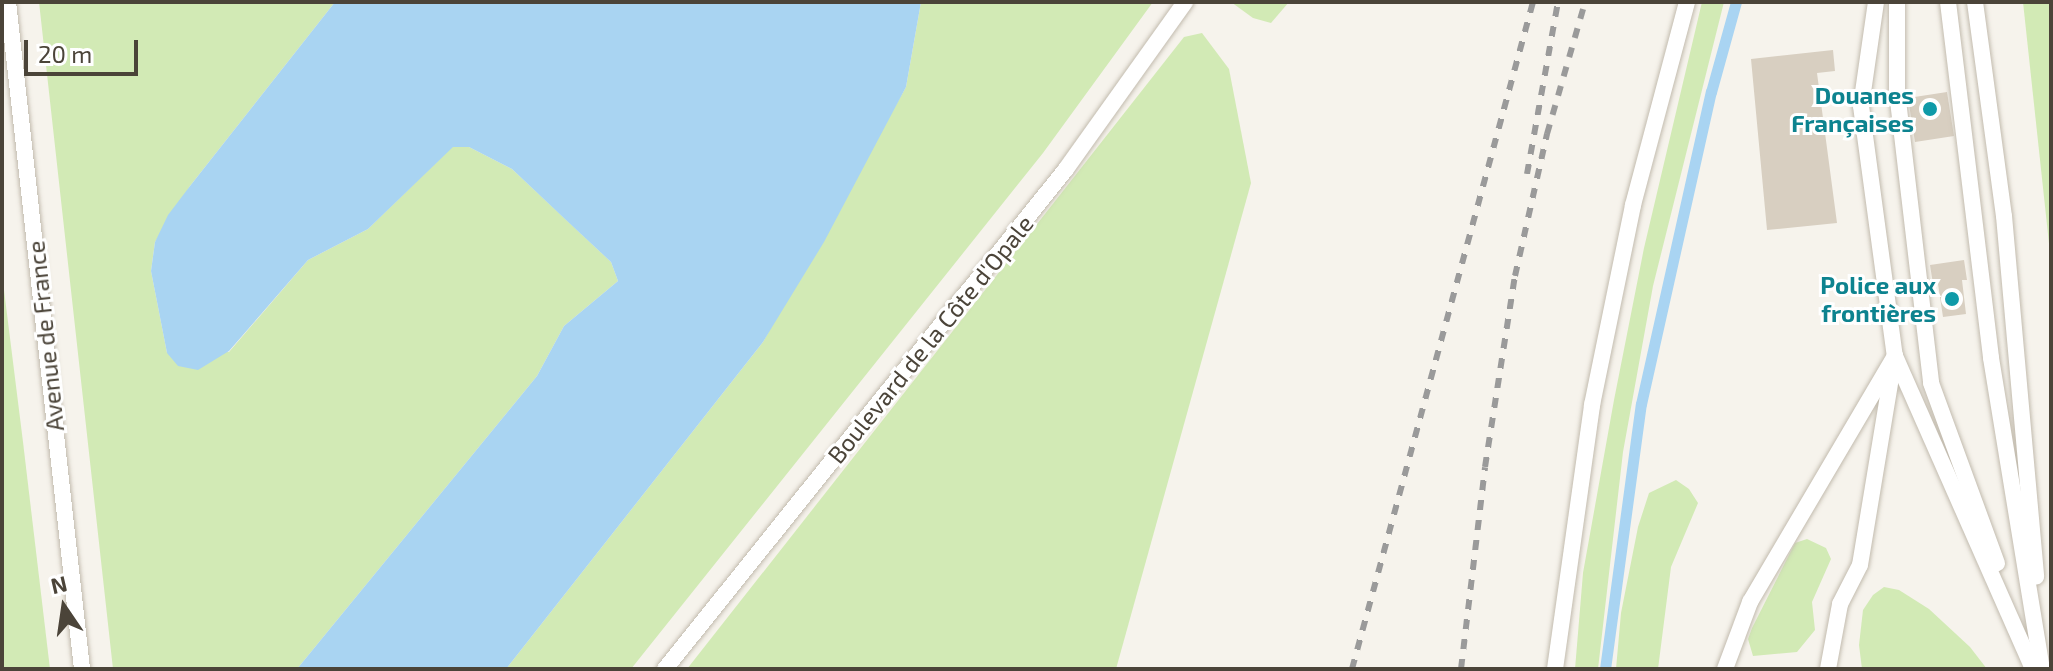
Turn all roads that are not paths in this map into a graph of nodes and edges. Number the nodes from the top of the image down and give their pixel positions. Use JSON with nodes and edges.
{"nodes":[{"id":1,"x":8,"y":2,"type":"edge"},
{"id":2,"x":1185,"y":2,"type":"edge"},
{"id":3,"x":1687,"y":2,"type":"edge"},
{"id":4,"x":1876,"y":2,"type":"edge"},
{"id":5,"x":1897,"y":2,"type":"edge"},
{"id":6,"x":1948,"y":2,"type":"edge"},
{"id":7,"x":1975,"y":2,"type":"edge"},
{"id":8,"x":1895,"y":356,"type":"junction"},
{"id":9,"x":82,"y":669,"type":"edge"},
{"id":10,"x":665,"y":669,"type":"edge"},
{"id":11,"x":1555,"y":669,"type":"edge"},
{"id":12,"x":1725,"y":669,"type":"edge"},
{"id":13,"x":1828,"y":669,"type":"edge"},
{"id":14,"x":2039,"y":669,"type":"edge"}],
"edges":[{"from":1,"to":9,"type":"lane","name":"Avenue de France"},
{"from":2,"to":10,"type":"lane","name":"Boulevard de la Côte d'Opale"},
{"from":3,"to":11,"type":"lane"},
{"from":4,"to":8,"type":"lane"},
{"from":5,"to":14,"type":"lane"},
{"from":6,"to":14,"type":"lane"},
{"from":7,"to":14,"type":"lane"},
{"from":8,"to":12,"type":"lane"},
{"from":8,"to":13,"type":"lane"},
{"from":8,"to":14,"type":"lane"}]}
